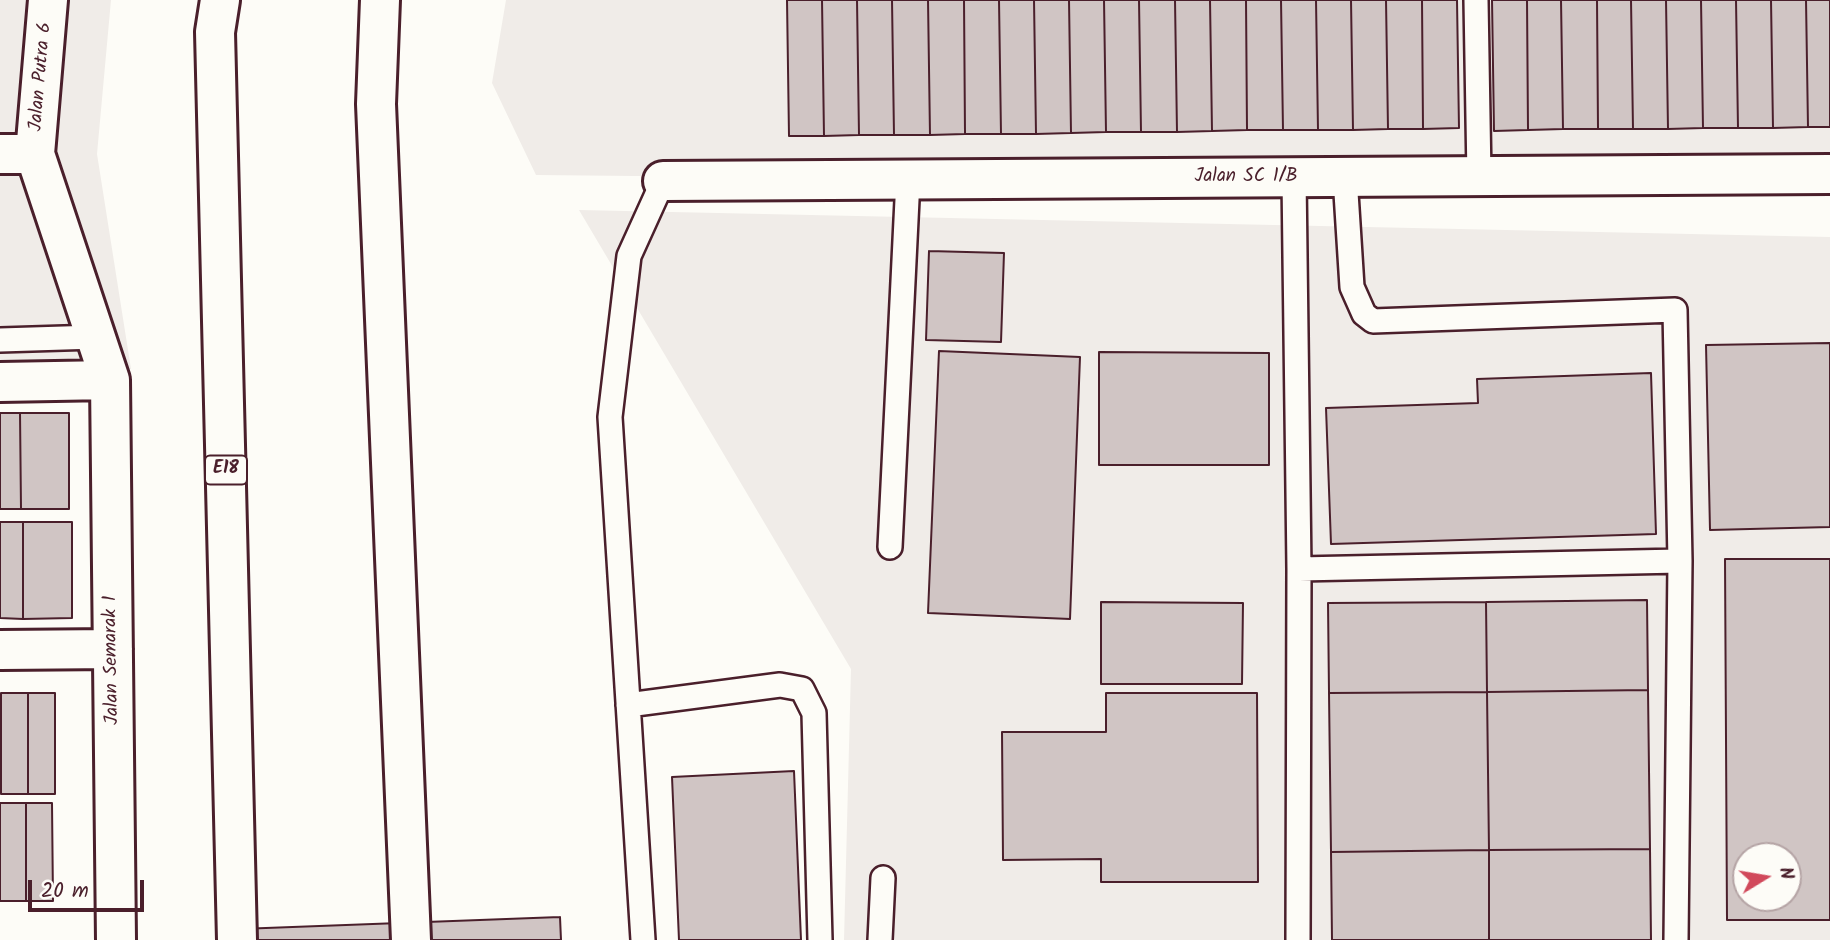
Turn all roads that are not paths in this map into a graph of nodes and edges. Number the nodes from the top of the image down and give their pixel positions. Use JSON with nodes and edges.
{"nodes":[{"id":1,"x":48,"y":0,"type":"edge"},
{"id":2,"x":220,"y":0,"type":"edge"},
{"id":3,"x":380,"y":0,"type":"edge"},
{"id":4,"x":1476,"y":0,"type":"edge"},
{"id":5,"x":17,"y":154,"type":"edge"},
{"id":6,"x":1830,"y":174,"type":"edge"},
{"id":7,"x":1294,"y":177,"type":"junction"},
{"id":8,"x":1345,"y":177,"type":"junction"},
{"id":9,"x":1479,"y":177,"type":"junction"},
{"id":10,"x":908,"y":179,"type":"junction"},
{"id":11,"x":663,"y":181,"type":"joint"},
{"id":12,"x":96,"y":337,"type":"junction"},
{"id":13,"x":0,"y":340,"type":"edge"},
{"id":14,"x":110,"y":380,"type":"junction"},
{"id":15,"x":0,"y":382,"type":"edge"},
{"id":16,"x":890,"y":547,"type":"dead end"},
{"id":17,"x":1680,"y":561,"type":"junction"},
{"id":18,"x":1300,"y":569,"type":"junction"},
{"id":19,"x":113,"y":649,"type":"junction"},
{"id":20,"x":0,"y":650,"type":"edge"},
{"id":21,"x":628,"y":705,"type":"junction"},
{"id":22,"x":883,"y":877,"type":"dead end"},
{"id":23,"x":116,"y":940,"type":"edge"},
{"id":24,"x":237,"y":940,"type":"edge"},
{"id":25,"x":411,"y":940,"type":"edge"},
{"id":26,"x":643,"y":940,"type":"edge"},
{"id":27,"x":820,"y":940,"type":"edge"},
{"id":28,"x":880,"y":940,"type":"edge"},
{"id":29,"x":1298,"y":940,"type":"edge"},
{"id":30,"x":1676,"y":940,"type":"edge"}],
"edges":[{"from":1,"to":5,"type":"main road","name":"Jalan Putra 6"},
{"from":2,"to":24,"type":"main road","number":"E18"},
{"from":3,"to":25,"type":"main road"},
{"from":4,"to":9,"type":"lane"},
{"from":5,"to":12,"type":"main road","name":"Jalan Semarak 1"},
{"from":6,"to":9,"type":"main road","name":"Jalan SC 1/B"},
{"from":7,"to":8,"type":"main road","name":"Jalan SC 1/B"},
{"from":7,"to":10,"type":"main road","name":"Jalan SC 1/B"},
{"from":7,"to":18,"type":"lane"},
{"from":8,"to":9,"type":"main road","name":"Jalan SC 1/B"},
{"from":8,"to":17,"type":"lane"},
{"from":10,"to":11,"type":"main road","name":"Jalan SC 1/B"},
{"from":10,"to":16,"type":"lane"},
{"from":11,"to":21,"type":"lane"},
{"from":12,"to":13,"type":"lane"},
{"from":12,"to":14,"type":"main road","name":"Jalan Semarak 1"},
{"from":14,"to":15,"type":"main road"},
{"from":14,"to":19,"type":"main road","name":"Jalan Semarak 1"},
{"from":17,"to":18,"type":"lane"},
{"from":17,"to":30,"type":"lane"},
{"from":18,"to":29,"type":"lane"},
{"from":19,"to":20,"type":"main road"},
{"from":19,"to":23,"type":"main road","name":"Jalan Semarak 1"},
{"from":21,"to":26,"type":"lane"},
{"from":21,"to":27,"type":"lane"},
{"from":22,"to":28,"type":"lane"}]}
